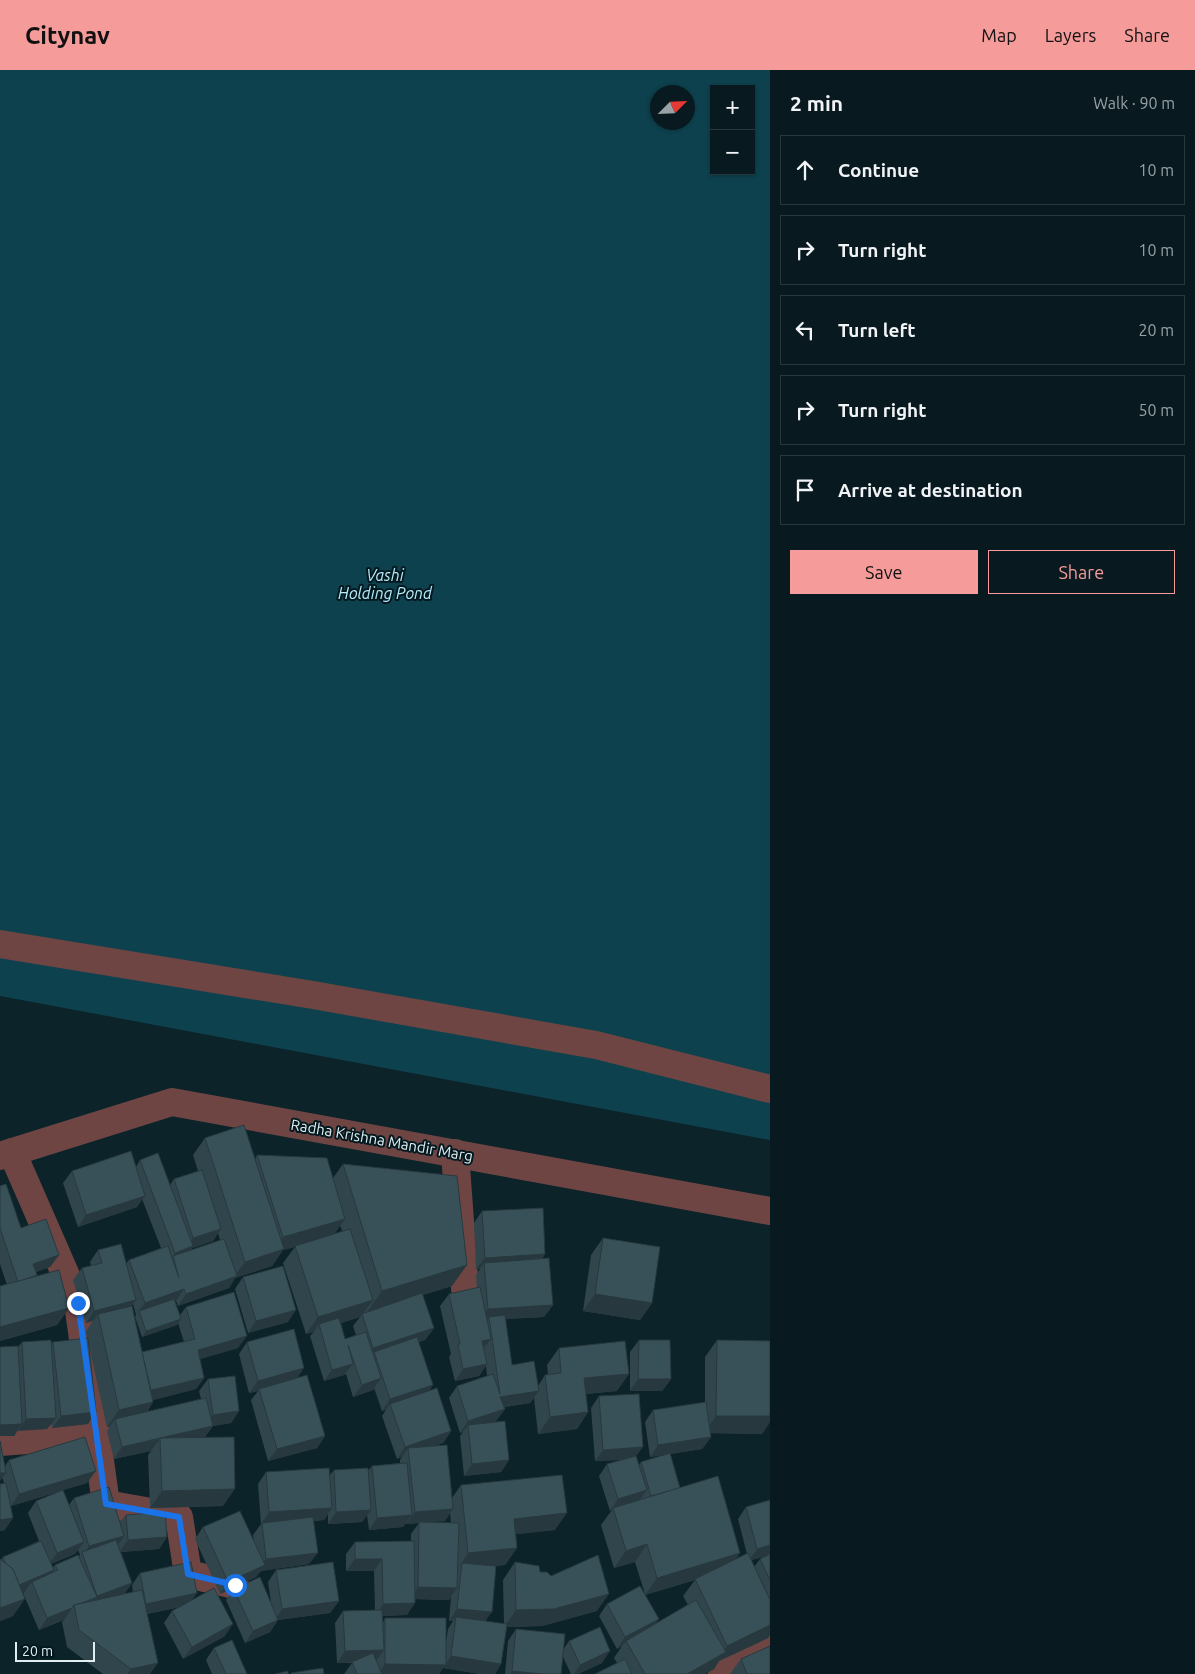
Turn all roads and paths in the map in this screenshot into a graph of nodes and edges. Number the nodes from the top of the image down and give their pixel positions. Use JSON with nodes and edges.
{"nodes":[{"id":1,"x":0,"y":944,"type":"edge"},
{"id":2,"x":770,"y":1089,"type":"edge"},
{"id":3,"x":454,"y":1153,"type":"junction"},
{"id":4,"x":6,"y":1154,"type":"edge"},
{"id":5,"x":770,"y":1210,"type":"edge"},
{"id":6,"x":465,"y":1289,"type":"edge"},
{"id":7,"x":96,"y":1435,"type":"junction"},
{"id":8,"x":0,"y":1442,"type":"edge"},
{"id":9,"x":235,"y":1585,"type":"edge"},
{"id":10,"x":770,"y":1646,"type":"edge"},
{"id":11,"x":722,"y":1674,"type":"edge"}],
"edges":[{"from":1,"to":2,"type":"street"},
{"from":3,"to":4,"type":"street","name":"Radha Krishna Mandir Marg"},
{"from":3,"to":5,"type":"street","name":"Radha Krishna Mandir Marg"},
{"from":3,"to":6,"type":"street"},
{"from":4,"to":7,"type":"street"},
{"from":7,"to":8,"type":"street"},
{"from":7,"to":9,"type":"street"},
{"from":10,"to":11,"type":"street"}]}
